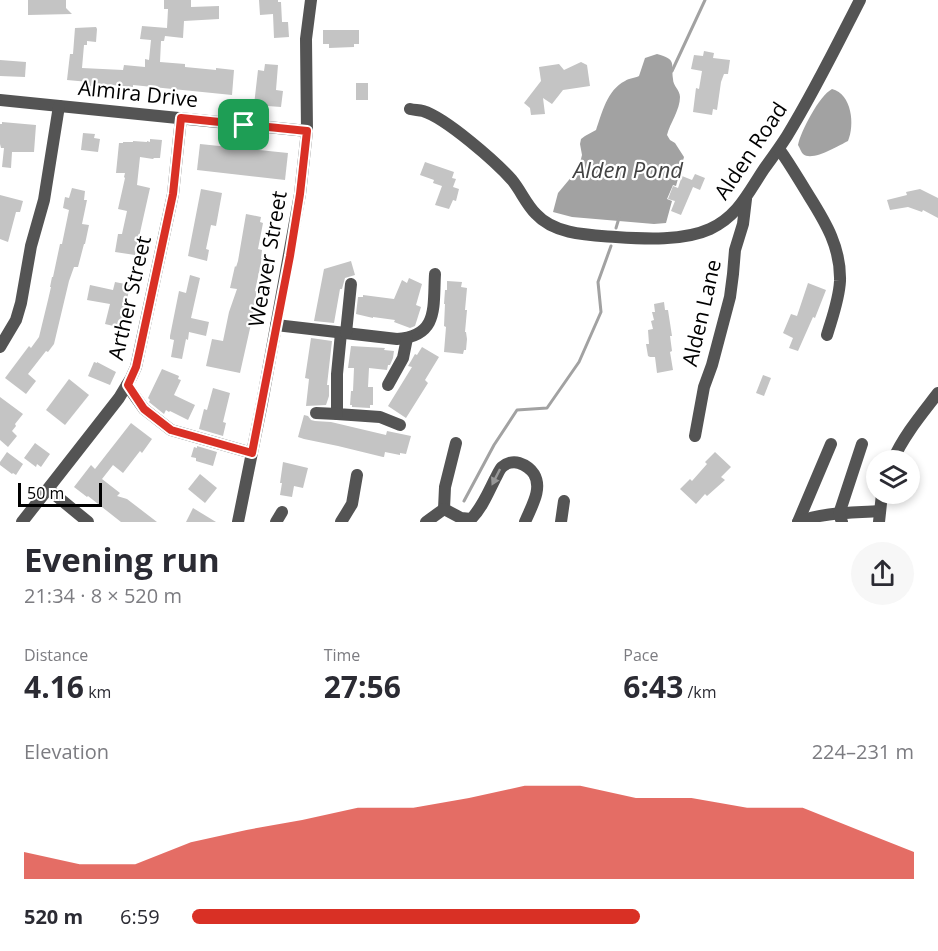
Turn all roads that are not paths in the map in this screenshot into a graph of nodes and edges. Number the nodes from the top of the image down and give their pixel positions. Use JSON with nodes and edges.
{"nodes":[{"id":1,"x":311,"y":0,"type":"edge"},
{"id":2,"x":861,"y":0,"type":"edge"},
{"id":3,"x":0,"y":100,"type":"edge"},
{"id":4,"x":59,"y":106,"type":"junction"},
{"id":5,"x":410,"y":109,"type":"dead end"},
{"id":6,"x":181,"y":118,"type":"junction"},
{"id":7,"x":307,"y":131,"type":"junction"},
{"id":8,"x":779,"y":149,"type":"junction"},
{"id":9,"x":746,"y":198,"type":"junction"},
{"id":10,"x":435,"y":274,"type":"dead end"},
{"id":11,"x":351,"y":284,"type":"dead end"},
{"id":12,"x":276,"y":325,"type":"junction"},
{"id":13,"x":344,"y":333,"type":"junction"},
{"id":14,"x":827,"y":335,"type":"dead end"},
{"id":15,"x":407,"y":338,"type":"junction"},
{"id":16,"x":0,"y":347,"type":"edge"},
{"id":17,"x":128,"y":385,"type":"junction"},
{"id":18,"x":388,"y":385,"type":"dead end"},
{"id":19,"x":938,"y":393,"type":"edge"},
{"id":20,"x":316,"y":412,"type":"dead end"},
{"id":21,"x":337,"y":414,"type":"junction"},
{"id":22,"x":400,"y":425,"type":"dead end"},
{"id":23,"x":695,"y":436,"type":"dead end"},
{"id":24,"x":456,"y":443,"type":"dead end"},
{"id":25,"x":831,"y":444,"type":"dead end"},
{"id":26,"x":862,"y":444,"type":"dead end"},
{"id":27,"x":898,"y":450,"type":"edge"},
{"id":28,"x":252,"y":453,"type":"junction"},
{"id":29,"x":357,"y":475,"type":"dead end"},
{"id":30,"x":48,"y":489,"type":"junction"},
{"id":31,"x":564,"y":501,"type":"dead end"},
{"id":32,"x":444,"y":509,"type":"junction"},
{"id":33,"x":880,"y":516,"type":"edge"},
{"id":34,"x":841,"y":518,"type":"edge"},
{"id":35,"x":22,"y":522,"type":"edge"},
{"id":36,"x":88,"y":522,"type":"edge"},
{"id":37,"x":238,"y":522,"type":"edge"},
{"id":38,"x":341,"y":522,"type":"edge"},
{"id":39,"x":426,"y":522,"type":"edge"},
{"id":40,"x":525,"y":522,"type":"edge"},
{"id":41,"x":561,"y":522,"type":"edge"},
{"id":42,"x":798,"y":522,"type":"edge"}],
"edges":[{"from":1,"to":7,"type":"street","name":"Weaver Street"},
{"from":2,"to":8,"type":"street","name":"Alden Road"},
{"from":3,"to":4,"type":"street","name":"Almira Drive"},
{"from":4,"to":6,"type":"street","name":"Almira Drive"},
{"from":4,"to":16,"type":"street"},
{"from":5,"to":9,"type":"street","name":"Alden Road"},
{"from":6,"to":7,"type":"street","name":"Almira Drive"},
{"from":6,"to":17,"type":"street","name":"Arther Street"},
{"from":7,"to":12,"type":"street","name":"Weaver Street"},
{"from":8,"to":9,"type":"street","name":"Alden Road"},
{"from":8,"to":14,"type":"street"},
{"from":9,"to":23,"type":"street","name":"Alden Lane"},
{"from":10,"to":15,"type":"street"},
{"from":11,"to":13,"type":"street"},
{"from":12,"to":13,"type":"street"},
{"from":12,"to":28,"type":"street","name":"Weaver Street"},
{"from":13,"to":15,"type":"street"},
{"from":13,"to":21,"type":"street"},
{"from":15,"to":18,"type":"street"},
{"from":17,"to":28,"type":"street"},
{"from":17,"to":30,"type":"street","name":"Arther Street"},
{"from":19,"to":27,"type":"street"},
{"from":20,"to":21,"type":"street"},
{"from":21,"to":22,"type":"street"},
{"from":24,"to":32,"type":"street"},
{"from":25,"to":42,"type":"street"},
{"from":26,"to":34,"type":"street"},
{"from":28,"to":37,"type":"street","name":"Weaver Street"},
{"from":29,"to":38,"type":"street"},
{"from":30,"to":35,"type":"street","name":"Arther Street"},
{"from":30,"to":36,"type":"street"},
{"from":31,"to":41,"type":"street"},
{"from":32,"to":39,"type":"street"},
{"from":40,"to":32,"type":"street","one_way":true},
{"from":33,"to":34,"type":"street"},
{"from":34,"to":42,"type":"street"}]}
